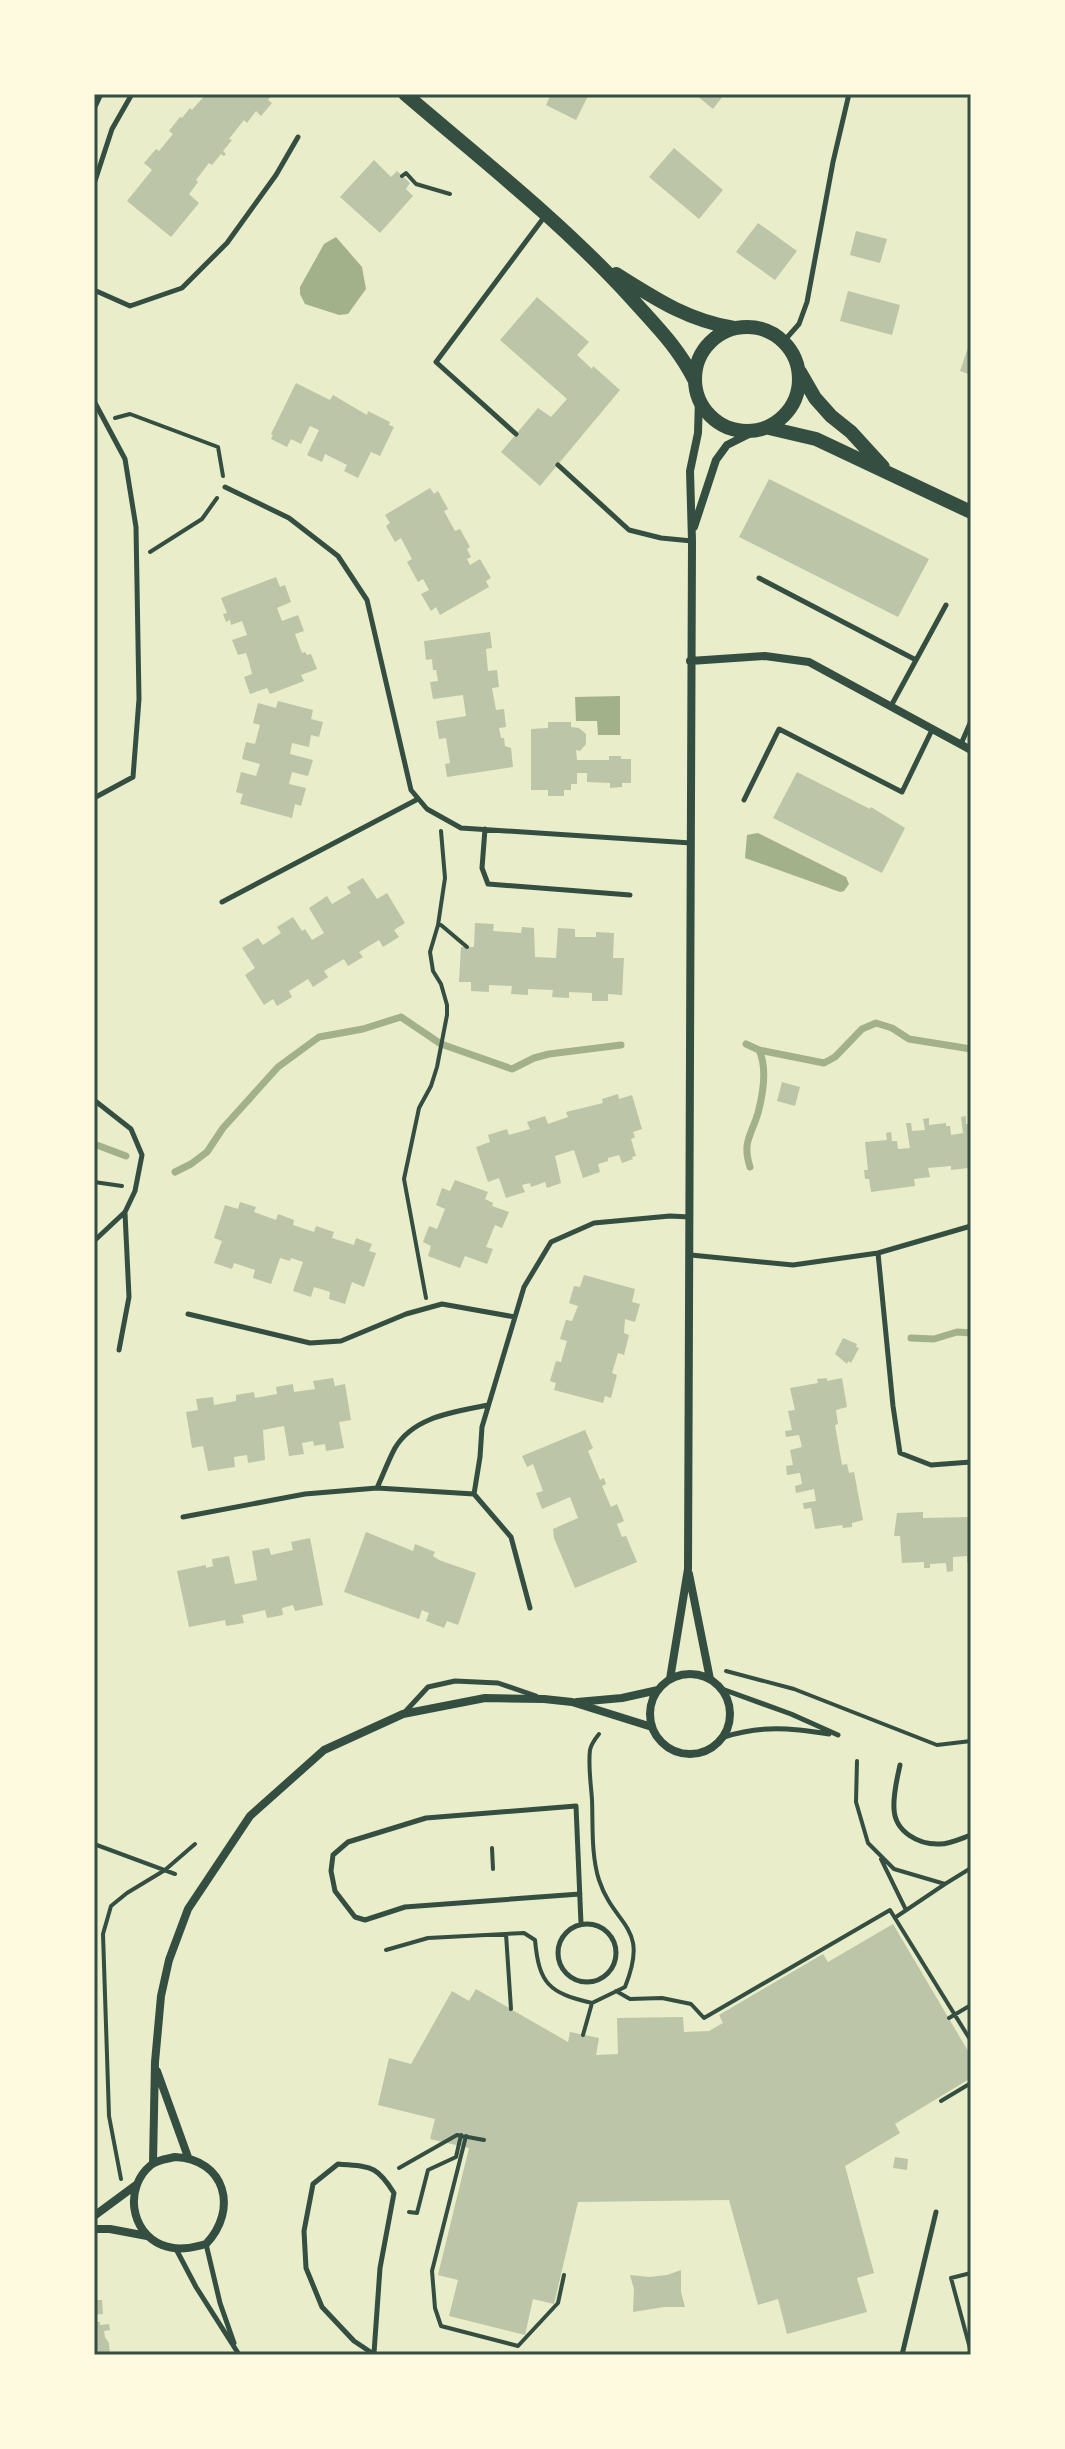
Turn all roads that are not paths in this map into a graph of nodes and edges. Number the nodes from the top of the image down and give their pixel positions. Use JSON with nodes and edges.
{"nodes":[{"id":1,"x":101,"y":94,"type":"edge"},
{"id":2,"x":132,"y":94,"type":"edge"},
{"id":3,"x":405,"y":94,"type":"edge"},
{"id":4,"x":849,"y":94,"type":"edge"},
{"id":5,"x":94,"y":109,"type":"edge"},
{"id":6,"x":298,"y":137,"type":"dead end"},
{"id":7,"x":94,"y":184,"type":"edge"},
{"id":8,"x":546,"y":215,"type":"junction"},
{"id":9,"x":599,"y":263,"type":"junction"},
{"id":10,"x":94,"y":290,"type":"edge"},
{"id":11,"x":735,"y":328,"type":"junction"},
{"id":12,"x":784,"y":341,"type":"junction"},
{"id":13,"x":799,"y":372,"type":"junction"},
{"id":14,"x":695,"y":381,"type":"junction"},
{"id":15,"x":699,"y":398,"type":"junction"},
{"id":16,"x":94,"y":401,"type":"edge"},
{"id":17,"x":769,"y":428,"type":"junction"},
{"id":18,"x":753,"y":432,"type":"junction"},
{"id":19,"x":516,"y":434,"type":"dead end"},
{"id":20,"x":558,"y":465,"type":"dead end"},
{"id":21,"x":889,"y":474,"type":"junction"},
{"id":22,"x":225,"y":487,"type":"road end"},
{"id":23,"x":971,"y":512,"type":"edge"},
{"id":24,"x":691,"y":538,"type":"junction"},
{"id":25,"x":759,"y":578,"type":"dead end"},
{"id":26,"x":946,"y":605,"type":"dead end"},
{"id":27,"x":916,"y":660,"type":"junction"},
{"id":28,"x":690,"y":661,"type":"junction"},
{"id":29,"x":891,"y":706,"type":"junction"},
{"id":30,"x":971,"y":721,"type":"edge"},
{"id":31,"x":933,"y":729,"type":"junction"},
{"id":32,"x":961,"y":744,"type":"junction"},
{"id":33,"x":971,"y":750,"type":"edge"},
{"id":34,"x":94,"y":798,"type":"edge"},
{"id":35,"x":418,"y":799,"type":"junction"},
{"id":36,"x":744,"y":800,"type":"dead end"},
{"id":37,"x":485,"y":829,"type":"junction"},
{"id":38,"x":691,"y":843,"type":"junction"},
{"id":39,"x":630,"y":895,"type":"dead end"},
{"id":40,"x":222,"y":902,"type":"dead end"},
{"id":41,"x":94,"y":1100,"type":"edge"},
{"id":42,"x":125,"y":1212,"type":"junction"},
{"id":43,"x":691,"y":1217,"type":"junction"},
{"id":44,"x":971,"y":1226,"type":"edge"},
{"id":45,"x":94,"y":1241,"type":"edge"},
{"id":46,"x":878,"y":1253,"type":"junction"},
{"id":47,"x":691,"y":1255,"type":"junction"},
{"id":48,"x":188,"y":1314,"type":"dead end"},
{"id":49,"x":515,"y":1317,"type":"junction"},
{"id":50,"x":119,"y":1350,"type":"dead end"},
{"id":51,"x":488,"y":1405,"type":"junction"},
{"id":52,"x":971,"y":1462,"type":"edge"},
{"id":53,"x":377,"y":1488,"type":"junction"},
{"id":54,"x":474,"y":1494,"type":"junction"},
{"id":55,"x":183,"y":1517,"type":"dead end"},
{"id":56,"x":688,"y":1569,"type":"junction"},
{"id":57,"x":530,"y":1608,"type":"dead end"},
{"id":58,"x":670,"y":1679,"type":"junction"},
{"id":59,"x":710,"y":1679,"type":"junction"},
{"id":60,"x":722,"y":1689,"type":"junction"},
{"id":61,"x":658,"y":1690,"type":"junction"},
{"id":62,"x":544,"y":1699,"type":"junction"},
{"id":63,"x":572,"y":1702,"type":"junction"},
{"id":64,"x":403,"y":1714,"type":"junction"},
{"id":65,"x":652,"y":1727,"type":"junction"},
{"id":66,"x":724,"y":1737,"type":"junction"},
{"id":67,"x":900,"y":1765,"type":"dead end"},
{"id":68,"x":971,"y":1835,"type":"edge"},
{"id":69,"x":580,"y":1894,"type":"junction"},
{"id":70,"x":581,"y":1924,"type":"junction"},
{"id":71,"x":155,"y":2062,"type":"junction"},
{"id":72,"x":188,"y":2157,"type":"junction"},
{"id":73,"x":153,"y":2163,"type":"junction"},
{"id":74,"x":137,"y":2185,"type":"junction"},
{"id":75,"x":936,"y":2212,"type":"dead end"},
{"id":76,"x":94,"y":2216,"type":"edge"},
{"id":77,"x":94,"y":2229,"type":"edge"},
{"id":78,"x":147,"y":2236,"type":"junction"},
{"id":79,"x":206,"y":2244,"type":"junction"},
{"id":80,"x":176,"y":2249,"type":"junction"},
{"id":81,"x":238,"y":2354,"type":"edge"},
{"id":82,"x":375,"y":2354,"type":"edge"},
{"id":83,"x":902,"y":2355,"type":"edge"}],
"edges":[{"from":1,"to":5,"type":"lane"},
{"from":2,"to":7,"type":"lane"},
{"from":3,"to":8,"type":"main road"},
{"from":4,"to":12,"type":"lane"},
{"from":6,"to":10,"type":"lane"},
{"from":8,"to":9,"type":"main road"},
{"from":8,"to":19,"type":"lane"},
{"from":9,"to":11,"type":"main road"},
{"from":9,"to":14,"type":"main road"},
{"from":11,"to":12,"type":"main road"},
{"from":11,"to":14,"type":"main road"},
{"from":12,"to":13,"type":"main road"},
{"from":13,"to":17,"type":"main road"},
{"from":13,"to":21,"type":"main road"},
{"from":14,"to":15,"type":"main road"},
{"from":15,"to":18,"type":"main road"},
{"from":15,"to":24,"type":"street"},
{"from":16,"to":34,"type":"lane"},
{"from":17,"to":18,"type":"main road"},
{"from":17,"to":21,"type":"main road"},
{"from":18,"to":24,"type":"street"},
{"from":20,"to":24,"type":"lane"},
{"from":21,"to":23,"type":"main road"},
{"from":22,"to":35,"type":"lane"},
{"from":24,"to":28,"type":"street"},
{"from":25,"to":27,"type":"lane"},
{"from":26,"to":27,"type":"lane"},
{"from":27,"to":29,"type":"lane"},
{"from":28,"to":29,"type":"street"},
{"from":28,"to":38,"type":"street"},
{"from":29,"to":31,"type":"street"},
{"from":30,"to":32,"type":"lane"},
{"from":31,"to":32,"type":"street"},
{"from":31,"to":36,"type":"lane"},
{"from":32,"to":33,"type":"street"},
{"from":35,"to":37,"type":"lane"},
{"from":35,"to":40,"type":"lane"},
{"from":37,"to":38,"type":"lane"},
{"from":37,"to":39,"type":"lane"},
{"from":38,"to":43,"type":"street"},
{"from":41,"to":42,"type":"lane"},
{"from":42,"to":45,"type":"lane"},
{"from":42,"to":50,"type":"lane"},
{"from":43,"to":47,"type":"street"},
{"from":43,"to":49,"type":"lane"},
{"from":44,"to":46,"type":"lane"},
{"from":46,"to":47,"type":"lane"},
{"from":46,"to":52,"type":"lane"},
{"from":47,"to":56,"type":"street"},
{"from":48,"to":49,"type":"lane"},
{"from":49,"to":51,"type":"lane"},
{"from":51,"to":53,"type":"lane"},
{"from":51,"to":54,"type":"lane"},
{"from":53,"to":54,"type":"lane"},
{"from":53,"to":55,"type":"lane"},
{"from":54,"to":57,"type":"lane"},
{"from":56,"to":58,"type":"street"},
{"from":56,"to":59,"type":"street"},
{"from":58,"to":59,"type":"street"},
{"from":58,"to":61,"type":"street"},
{"from":59,"to":60,"type":"street"},
{"from":60,"to":66,"type":"street"},
{"from":60,"to":66,"type":"lane"},
{"from":61,"to":63,"type":"street"},
{"from":61,"to":65,"type":"street"},
{"from":62,"to":63,"type":"street"},
{"from":62,"to":64,"type":"street"},
{"from":62,"to":64,"type":"lane"},
{"from":63,"to":65,"type":"street"},
{"from":64,"to":71,"type":"street"},
{"from":65,"to":66,"type":"street"},
{"from":67,"to":68,"type":"lane"},
{"from":69,"to":69,"type":"lane"},
{"from":69,"to":70,"type":"lane"},
{"from":70,"to":70,"type":"lane"},
{"from":71,"to":72,"type":"street"},
{"from":71,"to":73,"type":"street"},
{"from":72,"to":73,"type":"street"},
{"from":72,"to":79,"type":"street"},
{"from":73,"to":74,"type":"street"},
{"from":74,"to":76,"type":"street"},
{"from":74,"to":78,"type":"street"},
{"from":75,"to":83,"type":"lane"},
{"from":77,"to":78,"type":"street"},
{"from":78,"to":80,"type":"street"},
{"from":79,"to":80,"type":"street"},
{"from":79,"to":81,"type":"lane"},
{"from":80,"to":81,"type":"lane"},
{"from":82,"to":82,"type":"lane"}]}
